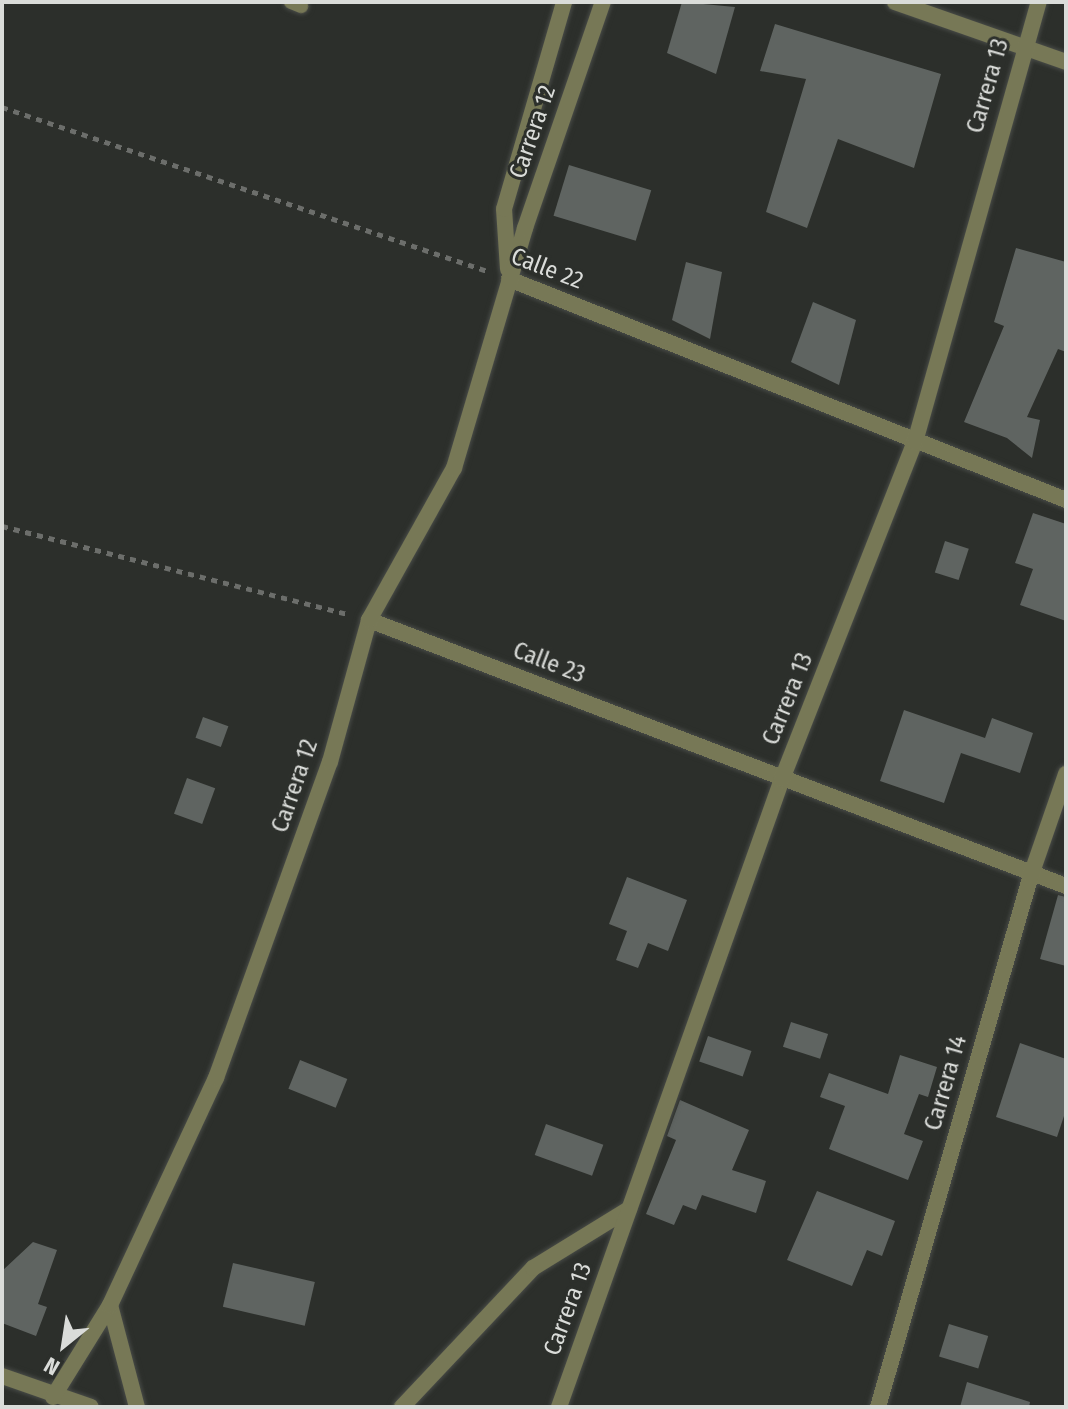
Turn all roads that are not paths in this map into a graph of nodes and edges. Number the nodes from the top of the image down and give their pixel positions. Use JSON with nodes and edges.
{"nodes":[{"id":1,"x":564,"y":2,"type":"edge"},
{"id":2,"x":603,"y":2,"type":"edge"},
{"id":3,"x":895,"y":2,"type":"edge"},
{"id":4,"x":1039,"y":2,"type":"edge"},
{"id":5,"x":1024,"y":45,"type":"junction"},
{"id":6,"x":1066,"y":62,"type":"edge"},
{"id":7,"x":509,"y":279,"type":"junction"},
{"id":8,"x":915,"y":442,"type":"junction"},
{"id":9,"x":1066,"y":500,"type":"edge"},
{"id":10,"x":369,"y":620,"type":"junction"},
{"id":11,"x":1066,"y":774,"type":"edge"},
{"id":12,"x":782,"y":779,"type":"junction"},
{"id":13,"x":1031,"y":875,"type":"junction"},
{"id":14,"x":1066,"y":886,"type":"edge"},
{"id":15,"x":629,"y":1209,"type":"junction"},
{"id":16,"x":110,"y":1305,"type":"junction"},
{"id":17,"x":2,"y":1376,"type":"edge"},
{"id":18,"x":53,"y":1397,"type":"junction"},
{"id":19,"x":91,"y":1407,"type":"edge"},
{"id":20,"x":137,"y":1407,"type":"edge"},
{"id":21,"x":402,"y":1407,"type":"edge"},
{"id":22,"x":559,"y":1407,"type":"edge"},
{"id":23,"x":878,"y":1407,"type":"edge"}],
"edges":[{"from":1,"to":7,"type":"street","name":"Carrera 12"},
{"from":2,"to":7,"type":"street","name":"Carrera 12"},
{"from":3,"to":5,"type":"street"},
{"from":4,"to":5,"type":"street","name":"Carrera 13"},
{"from":5,"to":6,"type":"street"},
{"from":5,"to":8,"type":"street","name":"Carrera 13"},
{"from":7,"to":8,"type":"street","name":"Calle 22"},
{"from":7,"to":10,"type":"street","name":"Carrera 12"},
{"from":8,"to":9,"type":"street","name":"Calle 22"},
{"from":8,"to":12,"type":"street","name":"Carrera 13"},
{"from":10,"to":12,"type":"street","name":"Calle 23"},
{"from":10,"to":16,"type":"street","name":"Carrera 12"},
{"from":11,"to":13,"type":"street","name":"Carrera 14"},
{"from":12,"to":13,"type":"street","name":"Calle 23"},
{"from":12,"to":15,"type":"street","name":"Carrera 13"},
{"from":13,"to":14,"type":"street","name":"Calle 23"},
{"from":13,"to":23,"type":"street","name":"Carrera 14"},
{"from":15,"to":21,"type":"street"},
{"from":15,"to":22,"type":"street","name":"Carrera 13"},
{"from":16,"to":18,"type":"street","name":"Carrera 12"},
{"from":16,"to":20,"type":"street"},
{"from":17,"to":18,"type":"street"},
{"from":18,"to":19,"type":"street"}]}
